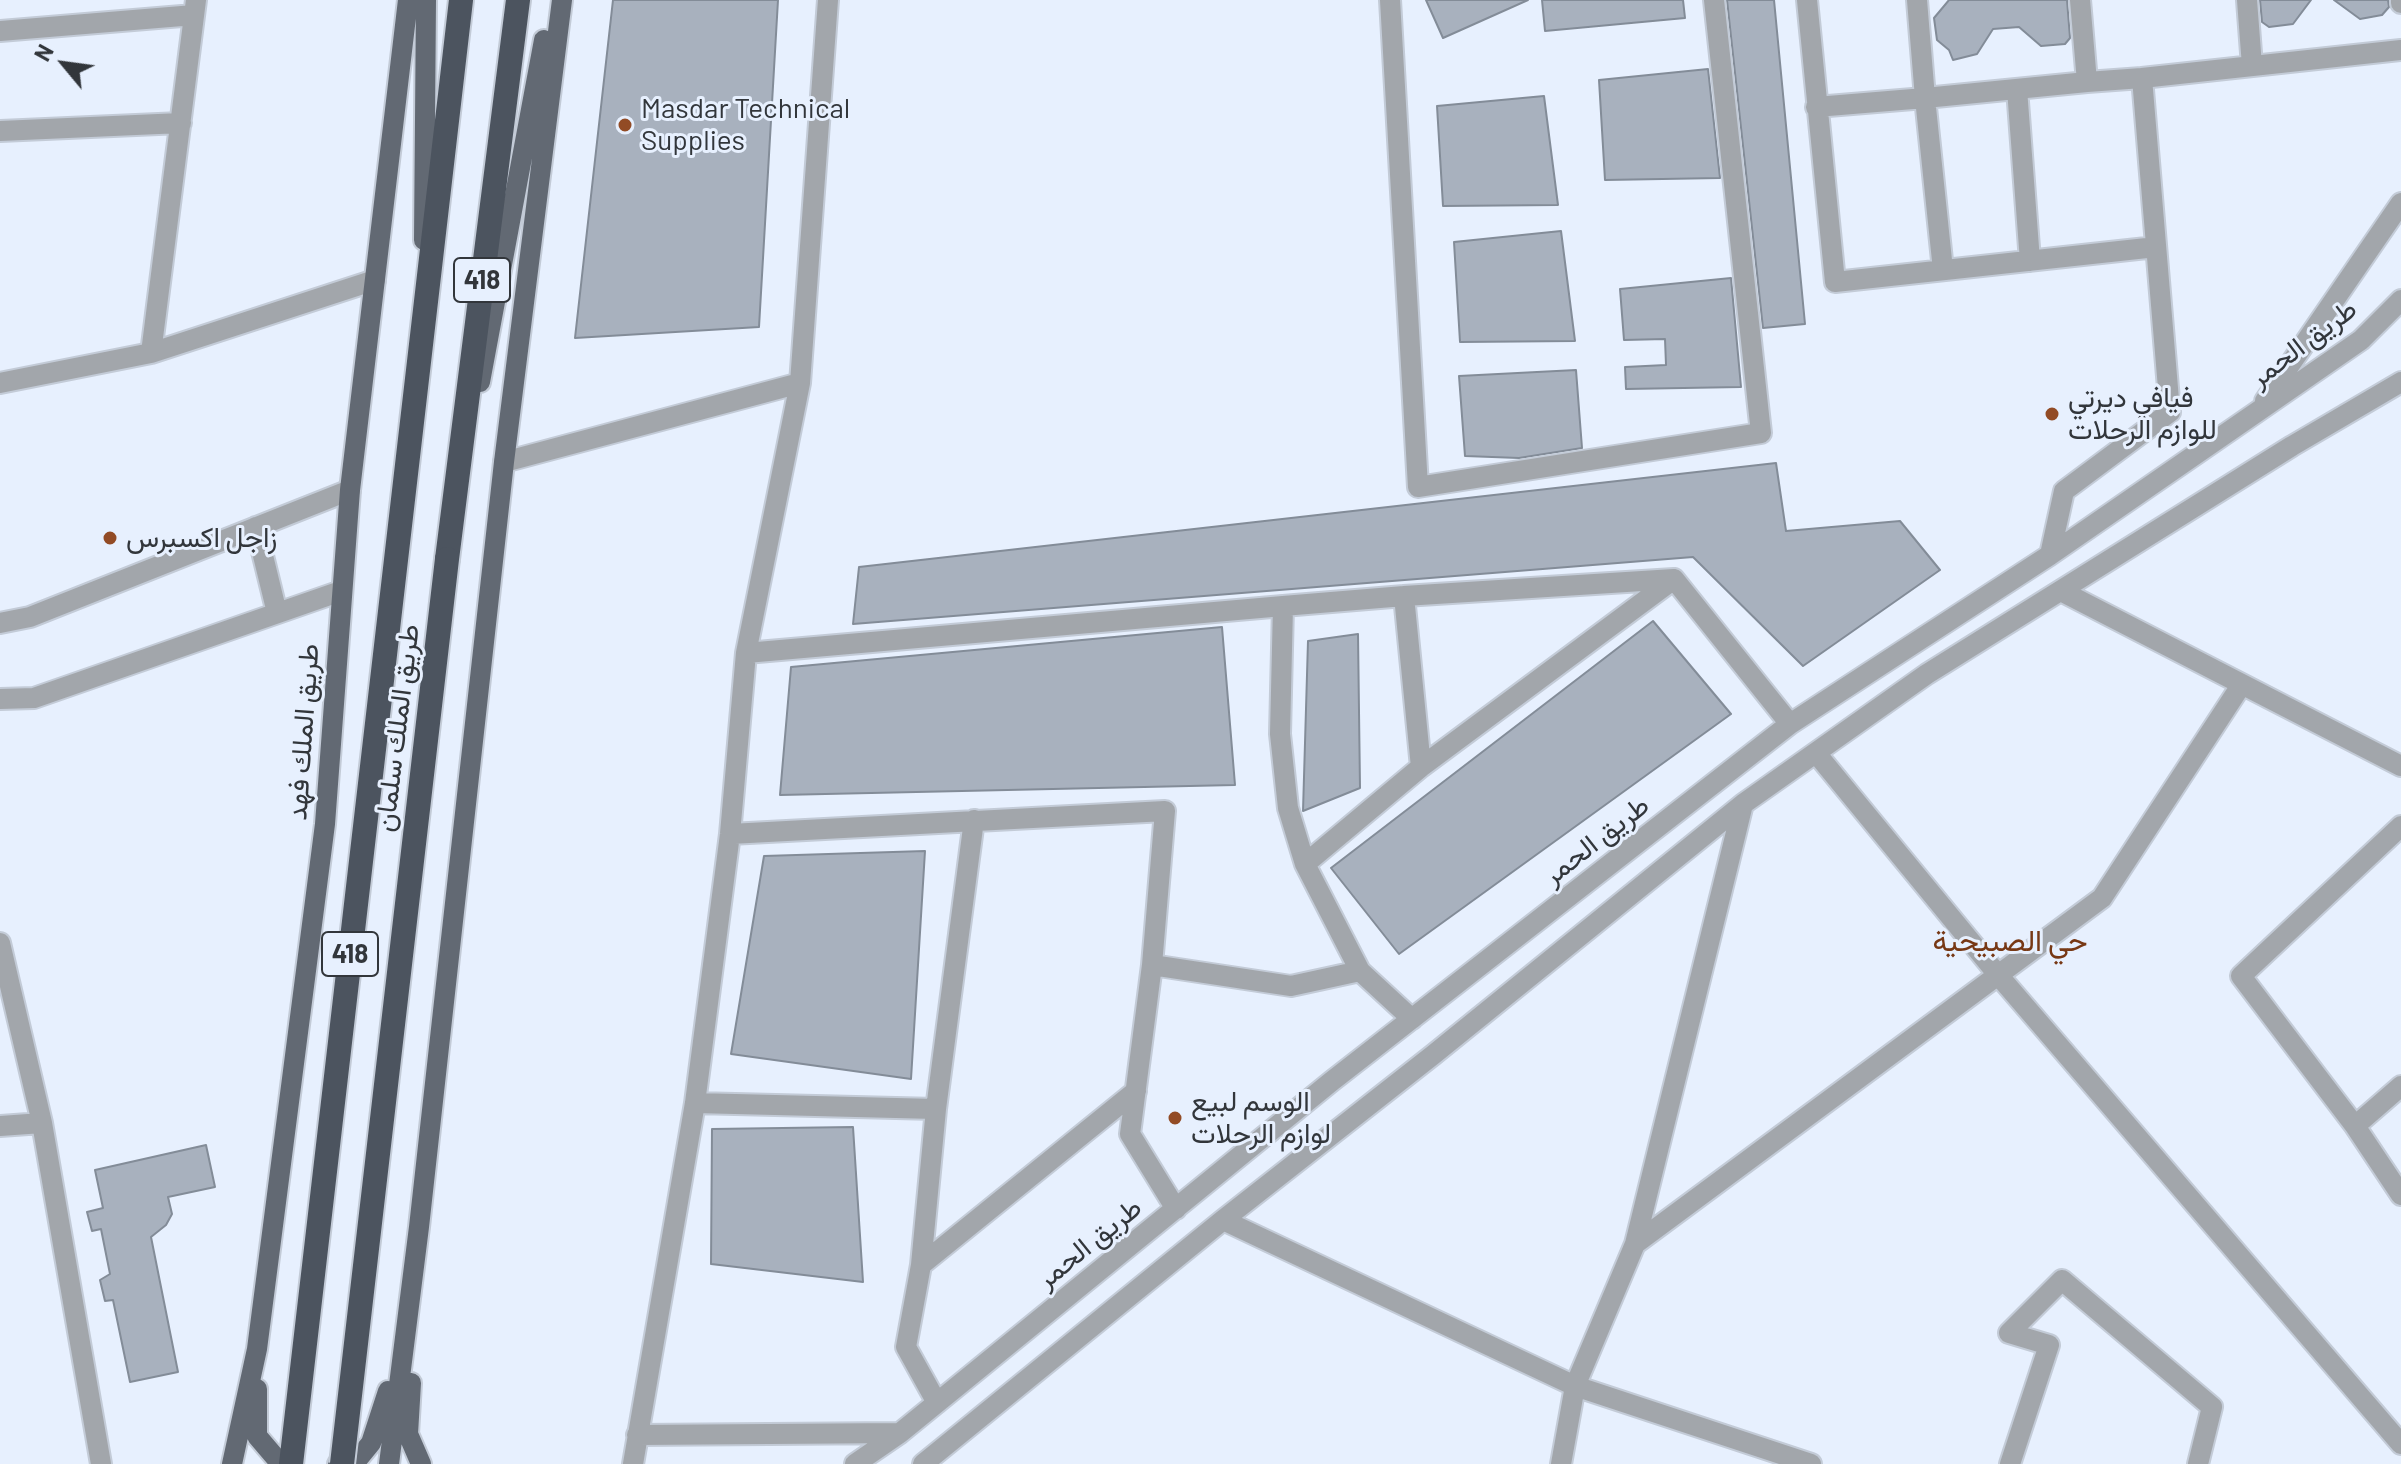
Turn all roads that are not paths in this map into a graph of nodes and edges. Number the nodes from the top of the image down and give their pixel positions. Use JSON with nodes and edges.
{"nodes":[{"id":1,"x":408,"y":0,"type":"edge"},
{"id":2,"x":426,"y":0,"type":"edge"},
{"id":3,"x":461,"y":0,"type":"edge"},
{"id":4,"x":518,"y":0,"type":"edge"},
{"id":5,"x":552,"y":0,"type":"edge"},
{"id":6,"x":562,"y":0,"type":"edge"},
{"id":7,"x":828,"y":0,"type":"edge"},
{"id":8,"x":1390,"y":0,"type":"edge"},
{"id":9,"x":1714,"y":0,"type":"edge"},
{"id":10,"x":1807,"y":0,"type":"edge"},
{"id":11,"x":1917,"y":0,"type":"edge"},
{"id":12,"x":2080,"y":0,"type":"edge"},
{"id":13,"x":2247,"y":0,"type":"edge"},
{"id":14,"x":195,"y":7,"type":"edge"},
{"id":15,"x":0,"y":31,"type":"edge"},
{"id":16,"x":2401,"y":50,"type":"edge"},
{"id":17,"x":2252,"y":66,"type":"junction"},
{"id":18,"x":2142,"y":78,"type":"junction"},
{"id":19,"x":2087,"y":82,"type":"junction"},
{"id":20,"x":2017,"y":89,"type":"junction"},
{"id":21,"x":1925,"y":98,"type":"junction"},
{"id":22,"x":1816,"y":107,"type":"junction"},
{"id":23,"x":181,"y":123,"type":"junction"},
{"id":24,"x":0,"y":131,"type":"edge"},
{"id":25,"x":2401,"y":203,"type":"edge"},
{"id":26,"x":2156,"y":247,"type":"junction"},
{"id":27,"x":2030,"y":261,"type":"junction"},
{"id":28,"x":1943,"y":270,"type":"junction"},
{"id":29,"x":375,"y":280,"type":"junction"},
{"id":30,"x":2401,"y":300,"type":"edge"},
{"id":31,"x":424,"y":317,"type":"junction"},
{"id":32,"x":151,"y":353,"type":"junction"},
{"id":33,"x":2401,"y":382,"type":"edge"},
{"id":34,"x":0,"y":383,"type":"edge"},
{"id":35,"x":800,"y":383,"type":"junction"},
{"id":36,"x":2257,"y":412,"type":"junction"},
{"id":37,"x":504,"y":462,"type":"junction"},
{"id":38,"x":350,"y":490,"type":"junction"},
{"id":39,"x":256,"y":527,"type":"junction"},
{"id":40,"x":2050,"y":555,"type":"junction"},
{"id":41,"x":447,"y":559,"type":"junction"},
{"id":42,"x":1674,"y":579,"type":"junction"},
{"id":43,"x":341,"y":591,"type":"junction"},
{"id":44,"x":2063,"y":592,"type":"junction"},
{"id":45,"x":1404,"y":596,"type":"junction"},
{"id":46,"x":1283,"y":606,"type":"junction"},
{"id":47,"x":277,"y":613,"type":"junction"},
{"id":48,"x":0,"y":623,"type":"edge"},
{"id":49,"x":746,"y":653,"type":"junction"},
{"id":50,"x":2242,"y":684,"type":"junction"},
{"id":51,"x":0,"y":699,"type":"edge"},
{"id":52,"x":1790,"y":724,"type":"junction"},
{"id":53,"x":1816,"y":753,"type":"junction"},
{"id":54,"x":2401,"y":766,"type":"edge"},
{"id":55,"x":1421,"y":767,"type":"junction"},
{"id":56,"x":1743,"y":804,"type":"junction"},
{"id":57,"x":974,"y":820,"type":"junction"},
{"id":58,"x":2401,"y":826,"type":"edge"},
{"id":59,"x":730,"y":834,"type":"junction"},
{"id":60,"x":1305,"y":864,"type":"junction"},
{"id":61,"x":0,"y":943,"type":"edge"},
{"id":62,"x":1152,"y":965,"type":"junction"},
{"id":63,"x":1360,"y":971,"type":"junction"},
{"id":64,"x":1999,"y":976,"type":"junction"},
{"id":65,"x":1412,"y":1019,"type":"junction"},
{"id":66,"x":2401,"y":1086,"type":"edge"},
{"id":67,"x":1136,"y":1091,"type":"junction"},
{"id":68,"x":695,"y":1103,"type":"junction"},
{"id":69,"x":936,"y":1109,"type":"junction"},
{"id":70,"x":42,"y":1123,"type":"junction"},
{"id":71,"x":0,"y":1126,"type":"edge"},
{"id":72,"x":2355,"y":1126,"type":"junction"},
{"id":73,"x":2401,"y":1195,"type":"edge"},
{"id":74,"x":1176,"y":1209,"type":"junction"},
{"id":75,"x":1223,"y":1220,"type":"junction"},
{"id":76,"x":419,"y":1227,"type":"junction"},
{"id":77,"x":1635,"y":1244,"type":"junction"},
{"id":78,"x":921,"y":1265,"type":"junction"},
{"id":79,"x":257,"y":1349,"type":"junction"},
{"id":80,"x":1575,"y":1386,"type":"junction"},
{"id":81,"x":937,"y":1403,"type":"junction"},
{"id":82,"x":900,"y":1433,"type":"junction"},
{"id":83,"x":637,"y":1435,"type":"junction"},
{"id":84,"x":2401,"y":1444,"type":"edge"},
{"id":85,"x":101,"y":1464,"type":"edge"},
{"id":86,"x":232,"y":1464,"type":"edge"},
{"id":87,"x":290,"y":1464,"type":"edge"},
{"id":88,"x":340,"y":1464,"type":"edge"},
{"id":89,"x":389,"y":1464,"type":"edge"},
{"id":90,"x":421,"y":1464,"type":"edge"},
{"id":91,"x":633,"y":1464,"type":"edge"},
{"id":92,"x":855,"y":1464,"type":"edge"},
{"id":93,"x":923,"y":1464,"type":"edge"},
{"id":94,"x":1561,"y":1464,"type":"edge"},
{"id":95,"x":1811,"y":1464,"type":"edge"},
{"id":96,"x":2010,"y":1464,"type":"edge"},
{"id":97,"x":2198,"y":1464,"type":"edge"}],
"edges":[{"from":1,"to":29,"type":"main road","name":"طريق الملك فهد"},
{"from":2,"to":31,"type":"main road"},
{"from":3,"to":31,"type":"highway","name":"طريق الملك سلمان","number":"418"},
{"from":4,"to":41,"type":"highway","name":"طريق الملك سلمان","number":"418"},
{"from":5,"to":41,"type":"main road"},
{"from":6,"to":37,"type":"main road"},
{"from":7,"to":35,"type":"street"},
{"from":8,"to":9,"type":"street"},
{"from":10,"to":22,"type":"street"},
{"from":11,"to":21,"type":"street"},
{"from":12,"to":19,"type":"street"},
{"from":13,"to":17,"type":"street"},
{"from":14,"to":15,"type":"street"},
{"from":14,"to":23,"type":"street"},
{"from":16,"to":17,"type":"street"},
{"from":17,"to":18,"type":"street"},
{"from":18,"to":19,"type":"street"},
{"from":18,"to":26,"type":"street"},
{"from":19,"to":20,"type":"street"},
{"from":20,"to":21,"type":"street"},
{"from":20,"to":27,"type":"street"},
{"from":21,"to":22,"type":"street"},
{"from":21,"to":28,"type":"street"},
{"from":22,"to":28,"type":"street"},
{"from":23,"to":24,"type":"street"},
{"from":23,"to":32,"type":"street"},
{"from":25,"to":36,"type":"street"},
{"from":26,"to":27,"type":"street"},
{"from":26,"to":40,"type":"street"},
{"from":27,"to":28,"type":"street"},
{"from":29,"to":32,"type":"street"},
{"from":29,"to":38,"type":"main road","name":"طريق الملك فهد"},
{"from":30,"to":36,"type":"street","name":"طريق الحمر"},
{"from":31,"to":87,"type":"highway","name":"طريق الملك سلمان","number":"418"},
{"from":32,"to":34,"type":"street"},
{"from":33,"to":44,"type":"street"},
{"from":35,"to":37,"type":"street"},
{"from":35,"to":49,"type":"street"},
{"from":36,"to":40,"type":"street","name":"طريق الحمر"},
{"from":37,"to":76,"type":"main road"},
{"from":38,"to":39,"type":"street"},
{"from":38,"to":43,"type":"main road","name":"طريق الملك فهد"},
{"from":39,"to":47,"type":"street"},
{"from":39,"to":48,"type":"street"},
{"from":40,"to":52,"type":"street","name":"طريق الحمر"},
{"from":41,"to":88,"type":"highway","name":"طريق الملك سلمان","number":"418","bridge":true},
{"from":42,"to":45,"type":"street"},
{"from":42,"to":52,"type":"street"},
{"from":42,"to":55,"type":"street"},
{"from":43,"to":47,"type":"street"},
{"from":43,"to":79,"type":"main road","name":"طريق الملك فهد"},
{"from":44,"to":50,"type":"street"},
{"from":44,"to":53,"type":"street"},
{"from":45,"to":46,"type":"street"},
{"from":45,"to":55,"type":"street"},
{"from":46,"to":49,"type":"street"},
{"from":46,"to":60,"type":"street"},
{"from":47,"to":51,"type":"street"},
{"from":49,"to":59,"type":"street"},
{"from":50,"to":54,"type":"street"},
{"from":50,"to":64,"type":"street"},
{"from":52,"to":65,"type":"street","name":"طريق الحمر"},
{"from":53,"to":56,"type":"street"},
{"from":53,"to":64,"type":"street"},
{"from":55,"to":60,"type":"street"},
{"from":56,"to":75,"type":"street"},
{"from":56,"to":77,"type":"street"},
{"from":57,"to":59,"type":"street"},
{"from":57,"to":62,"type":"street"},
{"from":57,"to":69,"type":"street"},
{"from":58,"to":72,"type":"street"},
{"from":59,"to":68,"type":"street"},
{"from":60,"to":63,"type":"street"},
{"from":61,"to":70,"type":"street"},
{"from":62,"to":63,"type":"street"},
{"from":62,"to":67,"type":"street"},
{"from":63,"to":65,"type":"street"},
{"from":64,"to":77,"type":"street"},
{"from":64,"to":84,"type":"street"},
{"from":65,"to":74,"type":"street","name":"طريق الحمر"},
{"from":66,"to":72,"type":"street"},
{"from":67,"to":74,"type":"street"},
{"from":67,"to":78,"type":"street"},
{"from":68,"to":69,"type":"street"},
{"from":68,"to":83,"type":"street"},
{"from":69,"to":78,"type":"street"},
{"from":70,"to":71,"type":"street"},
{"from":70,"to":85,"type":"street"},
{"from":72,"to":73,"type":"street"},
{"from":74,"to":81,"type":"street","name":"طريق الحمر"},
{"from":75,"to":80,"type":"street"},
{"from":75,"to":93,"type":"street"},
{"from":76,"to":88,"type":"main road"},
{"from":76,"to":89,"type":"main road"},
{"from":76,"to":90,"type":"main road"},
{"from":77,"to":80,"type":"street"},
{"from":78,"to":81,"type":"street"},
{"from":79,"to":86,"type":"main road","name":"طريق الملك فهد"},
{"from":79,"to":87,"type":"main road"},
{"from":80,"to":94,"type":"street"},
{"from":80,"to":95,"type":"street"},
{"from":81,"to":82,"type":"street","name":"طريق الحمر"},
{"from":82,"to":83,"type":"street"},
{"from":82,"to":92,"type":"street","name":"طريق الحمر"},
{"from":83,"to":91,"type":"street"},
{"from":96,"to":97,"type":"street"}]}
